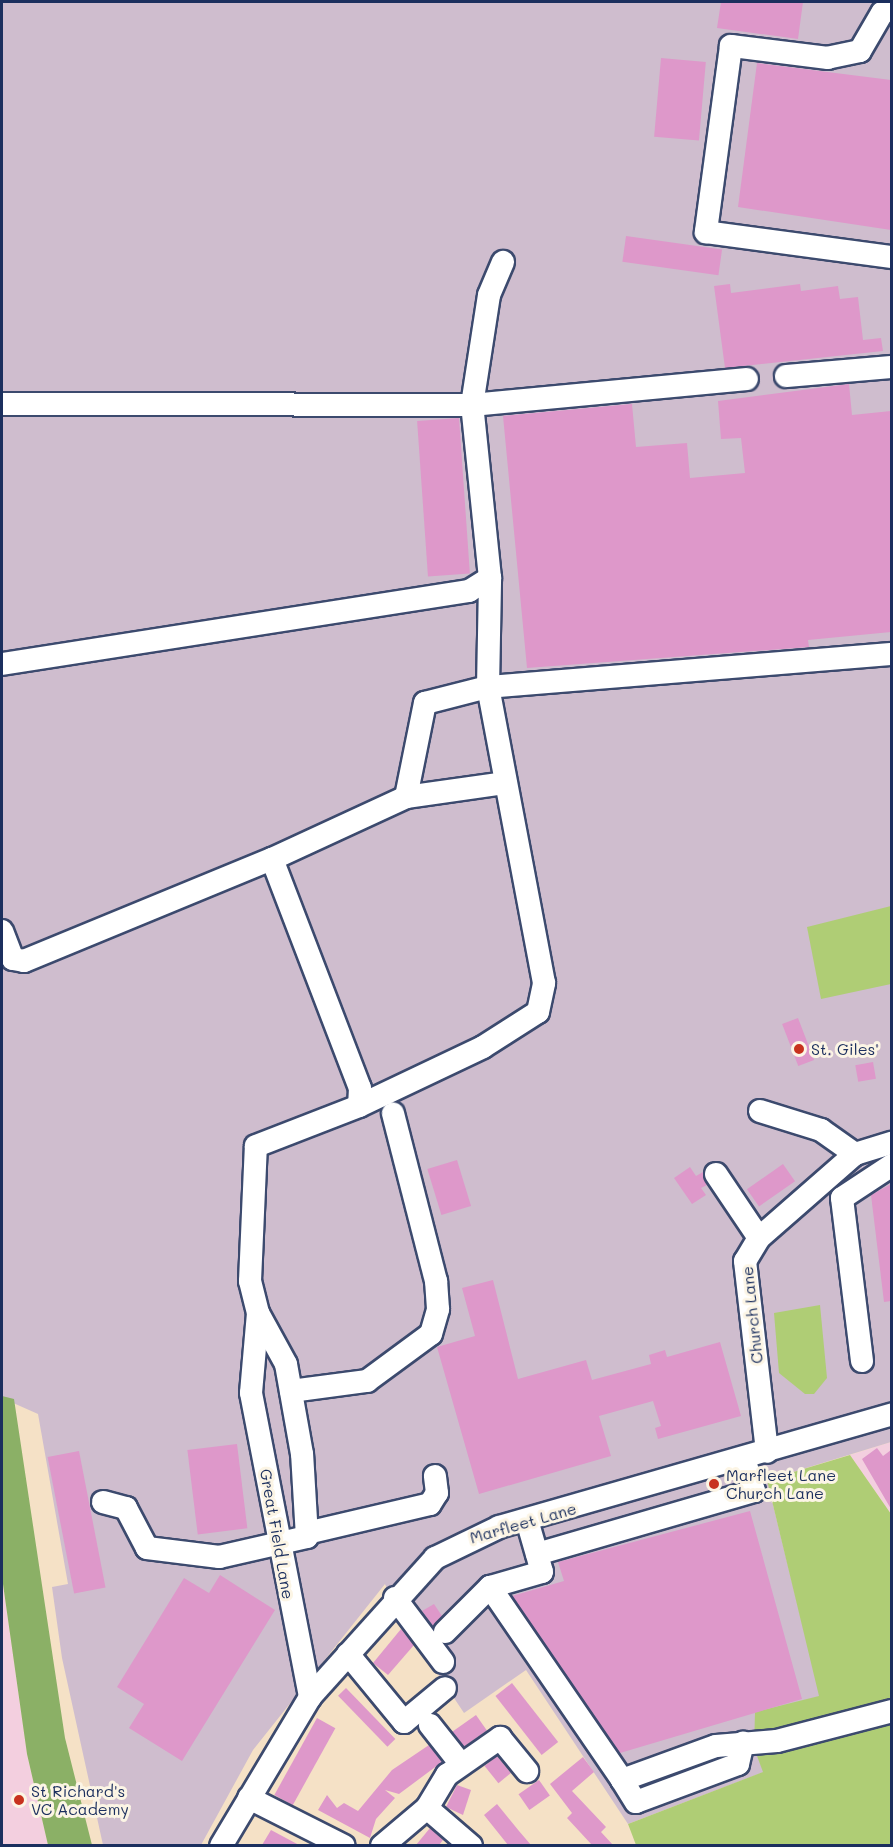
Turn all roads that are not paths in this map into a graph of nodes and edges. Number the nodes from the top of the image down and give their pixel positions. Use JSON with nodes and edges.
{"nodes":[{"id":1,"x":891,"y":8,"type":"edge"},
{"id":2,"x":891,"y":257,"type":"edge"},
{"id":3,"x":503,"y":262,"type":"dead end"},
{"id":4,"x":891,"y":367,"type":"edge"},
{"id":5,"x":786,"y":376,"type":"dead end"},
{"id":6,"x":747,"y":379,"type":"dead end"},
{"id":7,"x":2,"y":404,"type":"edge"},
{"id":8,"x":472,"y":405,"type":"junction"},
{"id":9,"x":490,"y":578,"type":"junction"},
{"id":10,"x":891,"y":654,"type":"edge"},
{"id":11,"x":2,"y":664,"type":"edge"},
{"id":12,"x":488,"y":687,"type":"junction"},
{"id":13,"x":504,"y":783,"type":"junction"},
{"id":14,"x":406,"y":797,"type":"junction"},
{"id":15,"x":272,"y":859,"type":"junction"},
{"id":16,"x":2,"y":931,"type":"edge"},
{"id":17,"x":359,"y":1106,"type":"junction"},
{"id":18,"x":760,"y":1111,"type":"dead end"},
{"id":19,"x":393,"y":1113,"type":"dead end"},
{"id":20,"x":891,"y":1143,"type":"edge"},
{"id":21,"x":855,"y":1154,"type":"junction"},
{"id":22,"x":891,"y":1165,"type":"edge"},
{"id":23,"x":716,"y":1174,"type":"dead end"},
{"id":24,"x":759,"y":1238,"type":"junction"},
{"id":25,"x":258,"y":1313,"type":"junction"},
{"id":26,"x":862,"y":1361,"type":"dead end"},
{"id":27,"x":291,"y":1390,"type":"junction"},
{"id":28,"x":891,"y":1414,"type":"edge"},
{"id":29,"x":767,"y":1452,"type":"junction"},
{"id":30,"x":744,"y":1458,"type":"junction"},
{"id":31,"x":435,"y":1476,"type":"dead end"},
{"id":32,"x":104,"y":1502,"type":"dead end"},
{"id":33,"x":527,"y":1520,"type":"junction"},
{"id":34,"x":311,"y":1532,"type":"junction"},
{"id":35,"x":279,"y":1547,"type":"junction"},
{"id":36,"x":537,"y":1554,"type":"junction"},
{"id":37,"x":490,"y":1587,"type":"junction"},
{"id":38,"x":395,"y":1598,"type":"junction"},
{"id":39,"x":446,"y":1632,"type":"dead end"},
{"id":40,"x":348,"y":1654,"type":"junction"},
{"id":41,"x":443,"y":1662,"type":"dead end"},
{"id":42,"x":445,"y":1688,"type":"dead end"},
{"id":43,"x":310,"y":1697,"type":"junction"},
{"id":44,"x":891,"y":1711,"type":"edge"},
{"id":45,"x":430,"y":1725,"type":"dead end"},
{"id":46,"x":460,"y":1763,"type":"junction"},
{"id":47,"x":527,"y":1771,"type":"dead end"},
{"id":48,"x":249,"y":1798,"type":"junction"},
{"id":49,"x":427,"y":1808,"type":"junction"},
{"id":50,"x":307,"y":1837,"type":"edge"},
{"id":51,"x":221,"y":1845,"type":"edge"},
{"id":52,"x":344,"y":1845,"type":"edge"},
{"id":53,"x":382,"y":1845,"type":"edge"},
{"id":54,"x":471,"y":1845,"type":"edge"}],
"edges":[{"from":1,"to":2,"type":"street"},
{"from":3,"to":8,"type":"street"},
{"from":4,"to":5,"type":"street"},
{"from":6,"to":8,"type":"street"},
{"from":7,"to":8,"type":"street"},
{"from":8,"to":9,"type":"street"},
{"from":9,"to":11,"type":"street"},
{"from":9,"to":12,"type":"street"},
{"from":10,"to":12,"type":"street"},
{"from":12,"to":13,"type":"street"},
{"from":12,"to":14,"type":"street"},
{"from":13,"to":14,"type":"street"},
{"from":13,"to":17,"type":"street"},
{"from":14,"to":15,"type":"street"},
{"from":15,"to":16,"type":"street"},
{"from":15,"to":17,"type":"street"},
{"from":17,"to":25,"type":"street"},
{"from":18,"to":21,"type":"street"},
{"from":19,"to":27,"type":"street"},
{"from":20,"to":21,"type":"street","name":"Church Lane"},
{"from":21,"to":24,"type":"street","name":"Church Lane"},
{"from":22,"to":26,"type":"street"},
{"from":23,"to":24,"type":"street"},
{"from":24,"to":29,"type":"street","name":"Church Lane"},
{"from":25,"to":27,"type":"street"},
{"from":25,"to":35,"type":"street","name":"Great Field Lane"},
{"from":27,"to":34,"type":"street"},
{"from":28,"to":29,"type":"street","name":"Marfleet Lane"},
{"from":29,"to":30,"type":"street","name":"Marfleet Lane"},
{"from":30,"to":33,"type":"street","name":"Marfleet Lane"},
{"from":30,"to":36,"type":"street"},
{"from":31,"to":34,"type":"street"},
{"from":32,"to":35,"type":"street"},
{"from":33,"to":36,"type":"street"},
{"from":33,"to":38,"type":"street","name":"Marfleet Lane"},
{"from":34,"to":35,"type":"street"},
{"from":35,"to":43,"type":"street","name":"Great Field Lane"},
{"from":36,"to":37,"type":"street"},
{"from":37,"to":39,"type":"street"},
{"from":37,"to":44,"type":"street"},
{"from":38,"to":40,"type":"street","name":"Marfleet Lane"},
{"from":38,"to":41,"type":"street"},
{"from":40,"to":42,"type":"street"},
{"from":40,"to":43,"type":"street","name":"Marfleet Lane"},
{"from":43,"to":48,"type":"street","name":"Marfleet Lane"},
{"from":45,"to":46,"type":"street"},
{"from":46,"to":47,"type":"street"},
{"from":46,"to":49,"type":"street"},
{"from":48,"to":50,"type":"street"},
{"from":48,"to":51,"type":"street","name":"Marfleet Lane"},
{"from":49,"to":53,"type":"street"},
{"from":49,"to":54,"type":"street"},
{"from":50,"to":52,"type":"street"}]}
